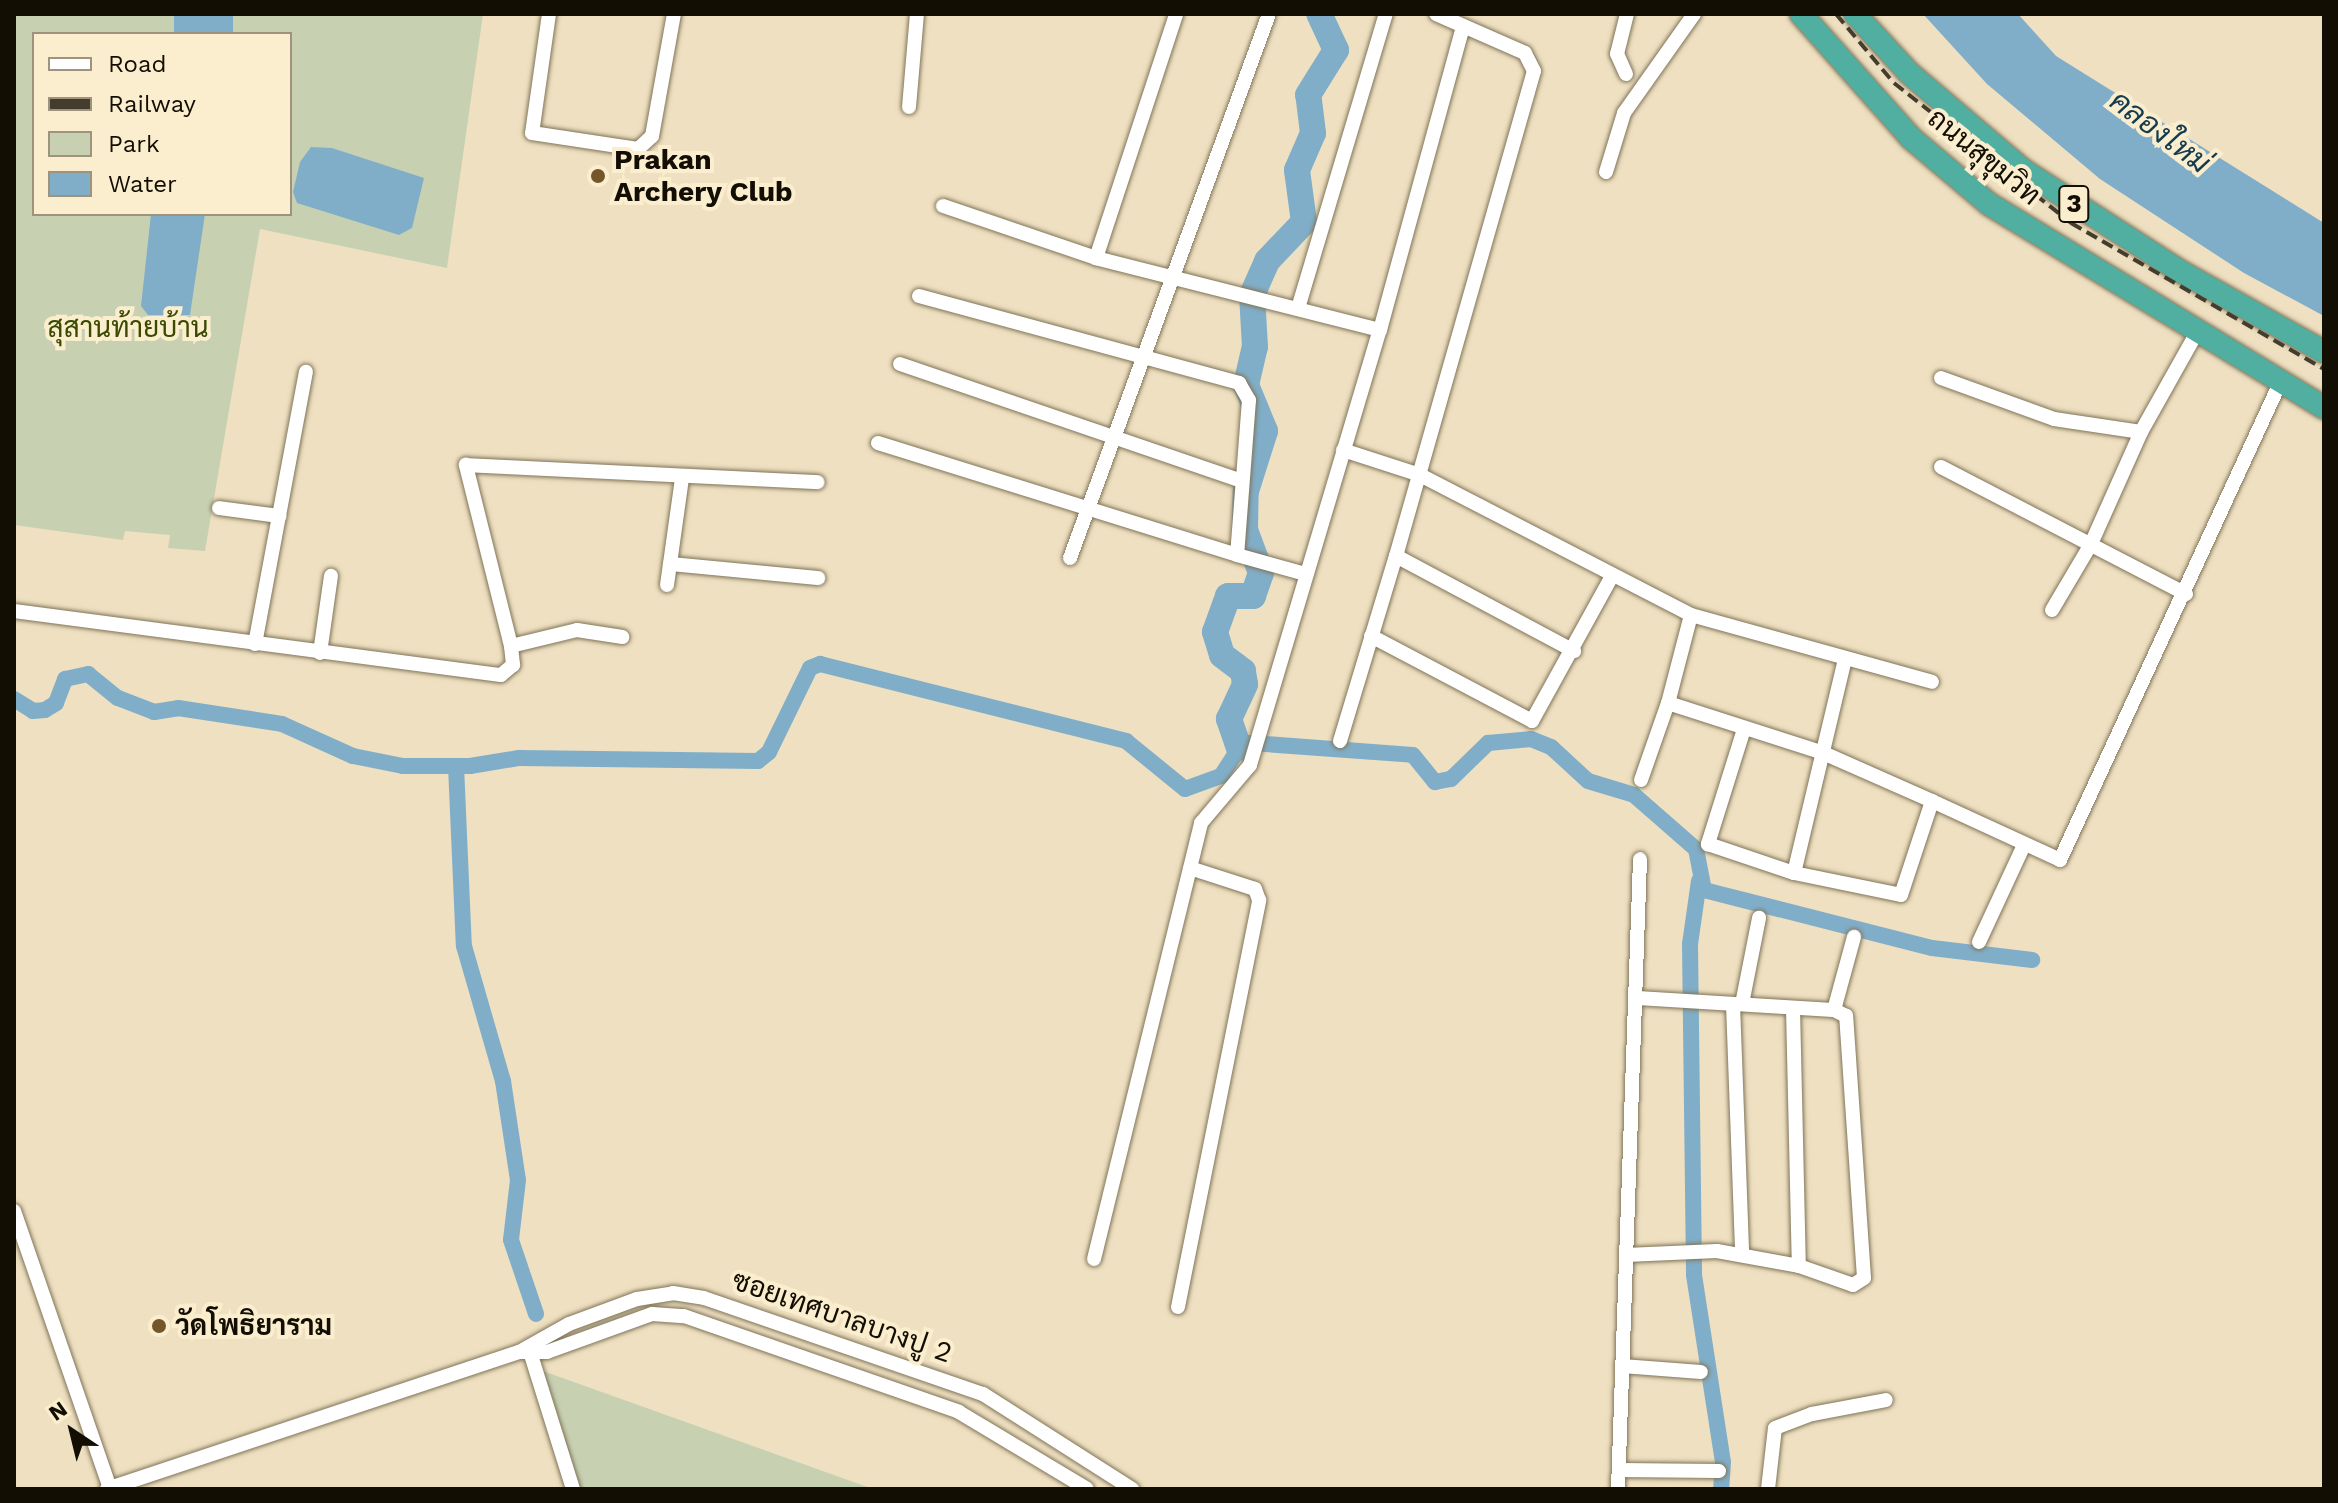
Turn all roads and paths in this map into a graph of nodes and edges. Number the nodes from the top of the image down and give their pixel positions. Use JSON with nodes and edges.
{"nodes":[{"id":1,"x":549,"y":14,"type":"edge"},
{"id":2,"x":674,"y":14,"type":"edge"},
{"id":3,"x":917,"y":14,"type":"edge"},
{"id":4,"x":1176,"y":14,"type":"edge"},
{"id":5,"x":1269,"y":14,"type":"edge"},
{"id":6,"x":1386,"y":14,"type":"edge"},
{"id":7,"x":1436,"y":14,"type":"edge"},
{"id":8,"x":1627,"y":14,"type":"edge"},
{"id":9,"x":1694,"y":14,"type":"edge"},
{"id":10,"x":1855,"y":14,"type":"edge"},
{"id":11,"x":1803,"y":18,"type":"edge"},
{"id":12,"x":1463,"y":26,"type":"junction"},
{"id":13,"x":1626,"y":74,"type":"dead end"},
{"id":14,"x":909,"y":107,"type":"dead end"},
{"id":15,"x":1606,"y":172,"type":"dead end"},
{"id":16,"x":943,"y":206,"type":"dead end"},
{"id":17,"x":1096,"y":258,"type":"junction"},
{"id":18,"x":1177,"y":274,"type":"junction"},
{"id":19,"x":919,"y":296,"type":"dead end"},
{"id":20,"x":1299,"y":305,"type":"junction"},
{"id":21,"x":1380,"y":330,"type":"junction"},
{"id":22,"x":2196,"y":334,"type":"junction"},
{"id":23,"x":2324,"y":352,"type":"edge"},
{"id":24,"x":1148,"y":355,"type":"junction"},
{"id":25,"x":900,"y":364,"type":"dead end"},
{"id":26,"x":306,"y":372,"type":"dead end"},
{"id":27,"x":1941,"y":378,"type":"dead end"},
{"id":28,"x":2280,"y":383,"type":"junction"},
{"id":29,"x":2324,"y":408,"type":"edge"},
{"id":30,"x":2141,"y":432,"type":"junction"},
{"id":31,"x":1116,"y":433,"type":"junction"},
{"id":32,"x":878,"y":443,"type":"dead end"},
{"id":33,"x":1343,"y":450,"type":"junction"},
{"id":34,"x":1941,"y":467,"type":"dead end"},
{"id":35,"x":1420,"y":475,"type":"junction"},
{"id":36,"x":682,"y":478,"type":"junction"},
{"id":37,"x":1242,"y":481,"type":"junction"},
{"id":38,"x":818,"y":482,"type":"dead end"},
{"id":39,"x":219,"y":508,"type":"dead end"},
{"id":40,"x":1087,"y":511,"type":"junction"},
{"id":41,"x":279,"y":516,"type":"junction"},
{"id":42,"x":2091,"y":544,"type":"junction"},
{"id":43,"x":1237,"y":555,"type":"junction"},
{"id":44,"x":1396,"y":556,"type":"junction"},
{"id":45,"x":1070,"y":558,"type":"dead end"},
{"id":46,"x":670,"y":564,"type":"junction"},
{"id":47,"x":1305,"y":574,"type":"junction"},
{"id":48,"x":331,"y":576,"type":"dead end"},
{"id":49,"x":1612,"y":576,"type":"junction"},
{"id":50,"x":818,"y":578,"type":"dead end"},
{"id":51,"x":667,"y":585,"type":"dead end"},
{"id":52,"x":2186,"y":594,"type":"junction"},
{"id":53,"x":2052,"y":610,"type":"dead end"},
{"id":54,"x":14,"y":611,"type":"edge"},
{"id":55,"x":1691,"y":615,"type":"junction"},
{"id":56,"x":1371,"y":636,"type":"junction"},
{"id":57,"x":622,"y":637,"type":"dead end"},
{"id":58,"x":255,"y":644,"type":"junction"},
{"id":59,"x":511,"y":646,"type":"junction"},
{"id":60,"x":1574,"y":651,"type":"junction"},
{"id":61,"x":320,"y":653,"type":"junction"},
{"id":62,"x":1845,"y":659,"type":"junction"},
{"id":63,"x":1932,"y":682,"type":"dead end"},
{"id":64,"x":1668,"y":703,"type":"junction"},
{"id":65,"x":1744,"y":729,"type":"junction"},
{"id":66,"x":1340,"y":741,"type":"dead end"},
{"id":67,"x":1821,"y":752,"type":"junction"},
{"id":68,"x":1641,"y":780,"type":"dead end"},
{"id":69,"x":1932,"y":801,"type":"junction"},
{"id":70,"x":2023,"y":847,"type":"junction"},
{"id":71,"x":1640,"y":859,"type":"dead end"},
{"id":72,"x":1190,"y":868,"type":"junction"},
{"id":73,"x":1794,"y":873,"type":"junction"},
{"id":74,"x":1759,"y":918,"type":"dead end"},
{"id":75,"x":1854,"y":937,"type":"dead end"},
{"id":76,"x":1979,"y":942,"type":"dead end"},
{"id":77,"x":1636,"y":998,"type":"junction"},
{"id":78,"x":1737,"y":1004,"type":"junction"},
{"id":79,"x":1793,"y":1008,"type":"junction"},
{"id":80,"x":1834,"y":1010,"type":"junction"},
{"id":81,"x":14,"y":1211,"type":"edge"},
{"id":82,"x":1742,"y":1254,"type":"junction"},
{"id":83,"x":1626,"y":1255,"type":"junction"},
{"id":84,"x":1094,"y":1259,"type":"dead end"},
{"id":85,"x":1799,"y":1266,"type":"junction"},
{"id":86,"x":1178,"y":1307,"type":"dead end"},
{"id":87,"x":525,"y":1354,"type":"junction"},
{"id":88,"x":1622,"y":1366,"type":"junction"},
{"id":89,"x":1701,"y":1372,"type":"dead end"},
{"id":90,"x":1886,"y":1400,"type":"dead end"},
{"id":91,"x":1619,"y":1470,"type":"junction"},
{"id":92,"x":1719,"y":1471,"type":"dead end"},
{"id":93,"x":108,"y":1489,"type":"edge"},
{"id":94,"x":573,"y":1489,"type":"edge"},
{"id":95,"x":1087,"y":1489,"type":"edge"},
{"id":96,"x":1132,"y":1489,"type":"edge"},
{"id":97,"x":1618,"y":1489,"type":"edge"},
{"id":98,"x":1768,"y":1489,"type":"edge"}],
"edges":[{"from":1,"to":2,"type":"street"},
{"from":3,"to":14,"type":"street"},
{"from":4,"to":17,"type":"street"},
{"from":5,"to":18,"type":"street"},
{"from":6,"to":20,"type":"street"},
{"from":7,"to":12,"type":"street"},
{"from":8,"to":13,"type":"street"},
{"from":9,"to":15,"type":"street"},
{"from":10,"to":23,"type":"highway","name":"ถนนสุขุมวิท","number":"3"},
{"from":11,"to":22,"type":"highway","name":"ถนนสุขุมวิท","number":"3"},
{"from":12,"to":21,"type":"street"},
{"from":12,"to":35,"type":"street"},
{"from":16,"to":17,"type":"street"},
{"from":17,"to":18,"type":"street"},
{"from":18,"to":20,"type":"street"},
{"from":18,"to":24,"type":"street"},
{"from":19,"to":24,"type":"street"},
{"from":20,"to":21,"type":"street"},
{"from":21,"to":33,"type":"street"},
{"from":22,"to":28,"type":"highway","name":"ถนนสุขุมวิท","number":"3"},
{"from":22,"to":30,"type":"street"},
{"from":24,"to":31,"type":"street"},
{"from":24,"to":37,"type":"street"},
{"from":25,"to":31,"type":"street"},
{"from":26,"to":41,"type":"street"},
{"from":27,"to":30,"type":"street"},
{"from":28,"to":29,"type":"highway","name":"ถนนสุขุมวิท","number":"3"},
{"from":28,"to":52,"type":"street"},
{"from":30,"to":42,"type":"street"},
{"from":31,"to":37,"type":"street"},
{"from":31,"to":40,"type":"street"},
{"from":32,"to":40,"type":"street"},
{"from":33,"to":35,"type":"street"},
{"from":33,"to":47,"type":"street"},
{"from":34,"to":42,"type":"street"},
{"from":35,"to":44,"type":"street"},
{"from":35,"to":49,"type":"street"},
{"from":36,"to":38,"type":"street"},
{"from":36,"to":46,"type":"street"},
{"from":36,"to":59,"type":"street"},
{"from":37,"to":43,"type":"street"},
{"from":39,"to":41,"type":"street"},
{"from":40,"to":43,"type":"street"},
{"from":40,"to":45,"type":"street"},
{"from":41,"to":58,"type":"street"},
{"from":42,"to":52,"type":"street"},
{"from":42,"to":53,"type":"street"},
{"from":43,"to":47,"type":"street"},
{"from":44,"to":56,"type":"street"},
{"from":44,"to":60,"type":"street"},
{"from":46,"to":50,"type":"street"},
{"from":46,"to":51,"type":"street"},
{"from":47,"to":72,"type":"street"},
{"from":48,"to":61,"type":"street"},
{"from":49,"to":55,"type":"street"},
{"from":49,"to":60,"type":"street"},
{"from":52,"to":70,"type":"street"},
{"from":54,"to":58,"type":"street"},
{"from":55,"to":62,"type":"street"},
{"from":55,"to":64,"type":"street"},
{"from":56,"to":60,"type":"street"},
{"from":56,"to":66,"type":"street"},
{"from":57,"to":59,"type":"street"},
{"from":58,"to":61,"type":"street"},
{"from":59,"to":61,"type":"street"},
{"from":62,"to":63,"type":"street"},
{"from":62,"to":67,"type":"street"},
{"from":64,"to":65,"type":"street"},
{"from":64,"to":68,"type":"street"},
{"from":65,"to":67,"type":"street"},
{"from":65,"to":73,"type":"street"},
{"from":67,"to":69,"type":"street"},
{"from":67,"to":73,"type":"street"},
{"from":69,"to":70,"type":"street"},
{"from":69,"to":73,"type":"street"},
{"from":70,"to":76,"type":"street"},
{"from":71,"to":77,"type":"street"},
{"from":72,"to":84,"type":"street"},
{"from":72,"to":86,"type":"street"},
{"from":74,"to":78,"type":"street"},
{"from":75,"to":80,"type":"street"},
{"from":77,"to":78,"type":"street"},
{"from":77,"to":83,"type":"street"},
{"from":78,"to":79,"type":"street"},
{"from":78,"to":82,"type":"street"},
{"from":79,"to":80,"type":"street"},
{"from":79,"to":85,"type":"street"},
{"from":80,"to":85,"type":"street"},
{"from":81,"to":93,"type":"street"},
{"from":82,"to":83,"type":"street"},
{"from":82,"to":85,"type":"street"},
{"from":83,"to":88,"type":"street"},
{"from":87,"to":93,"type":"street","name":"ซอยเทศบาลบางปู 2"},
{"from":87,"to":94,"type":"street"},
{"from":87,"to":95,"type":"street","name":"ซอยเทศบาลบางปู 2"},
{"from":87,"to":96,"type":"street","name":"ซอยเทศบาลบางปู 2"},
{"from":88,"to":89,"type":"street"},
{"from":88,"to":91,"type":"street"},
{"from":90,"to":98,"type":"street"},
{"from":91,"to":92,"type":"street"},
{"from":91,"to":97,"type":"street"}]}
